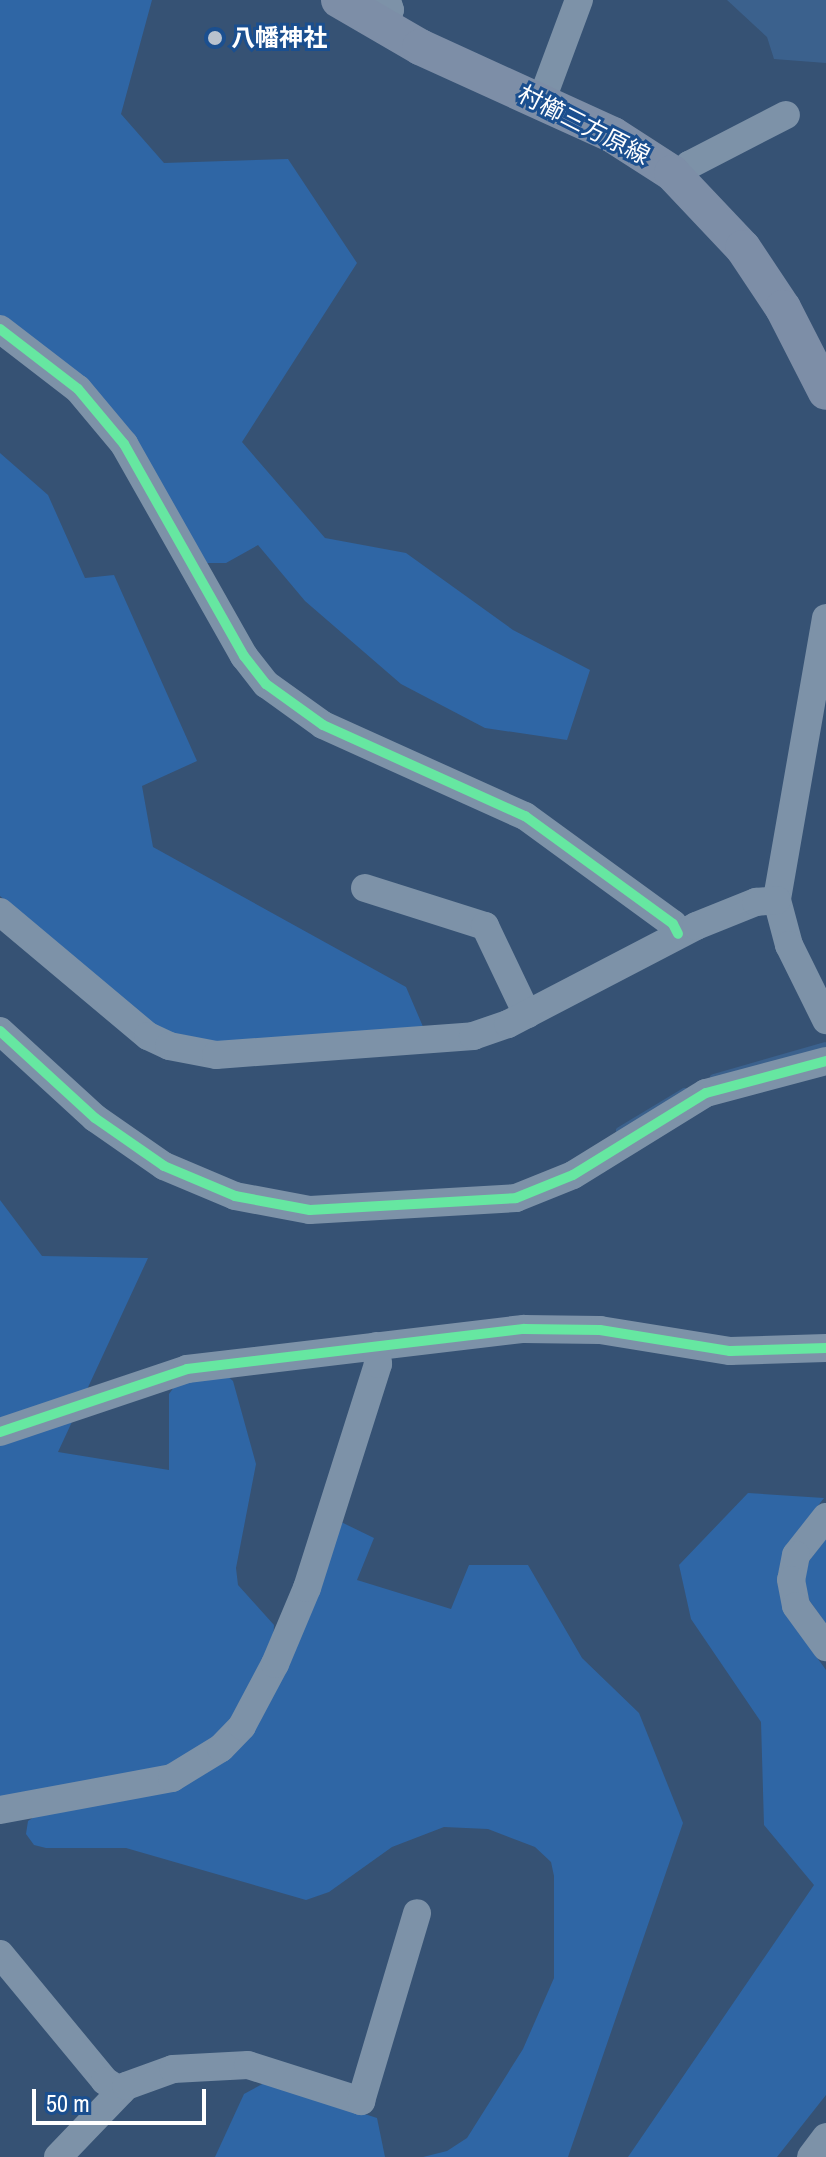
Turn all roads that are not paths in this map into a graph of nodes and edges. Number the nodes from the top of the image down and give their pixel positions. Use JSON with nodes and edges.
{"nodes":[{"id":1,"x":339,"y":0,"type":"edge"},
{"id":2,"x":579,"y":0,"type":"edge"},
{"id":3,"x":386,"y":14,"type":"edge"},
{"id":4,"x":541,"y":102,"type":"junction"},
{"id":5,"x":786,"y":115,"type":"dead end"},
{"id":6,"x":677,"y":178,"type":"junction"},
{"id":7,"x":0,"y":329,"type":"edge"},
{"id":8,"x":826,"y":392,"type":"edge"},
{"id":9,"x":826,"y":618,"type":"edge"},
{"id":10,"x":365,"y":888,"type":"dead end"},
{"id":11,"x":777,"y":900,"type":"junction"},
{"id":12,"x":0,"y":912,"type":"edge"},
{"id":13,"x":678,"y":934,"type":"junction"},
{"id":14,"x":527,"y":1014,"type":"junction"},
{"id":15,"x":826,"y":1020,"type":"edge"},
{"id":16,"x":0,"y":1031,"type":"edge"},
{"id":17,"x":826,"y":1061,"type":"edge"},
{"id":18,"x":376,"y":1346,"type":"junction"},
{"id":19,"x":826,"y":1348,"type":"edge"},
{"id":20,"x":0,"y":1432,"type":"edge"},
{"id":21,"x":826,"y":1517,"type":"edge"},
{"id":22,"x":826,"y":1647,"type":"edge"},
{"id":23,"x":0,"y":1810,"type":"edge"},
{"id":24,"x":417,"y":1913,"type":"dead end"},
{"id":25,"x":0,"y":1954,"type":"edge"},
{"id":26,"x":121,"y":2091,"type":"junction"},
{"id":27,"x":826,"y":2137,"type":"edge"},
{"id":28,"x":58,"y":2157,"type":"edge"},
{"id":29,"x":811,"y":2157,"type":"edge"}],
"edges":[{"from":1,"to":3,"type":"main road","name":"村櫛三方原線"},
{"from":2,"to":4,"type":"street"},
{"from":3,"to":4,"type":"main road","name":"村櫛三方原線"},
{"from":4,"to":6,"type":"main road","name":"村櫛三方原線"},
{"from":5,"to":6,"type":"street"},
{"from":6,"to":8,"type":"main road","name":"村櫛三方原線"},
{"from":7,"to":13,"type":"street"},
{"from":9,"to":11,"type":"street"},
{"from":10,"to":14,"type":"street"},
{"from":11,"to":13,"type":"street"},
{"from":11,"to":15,"type":"street"},
{"from":12,"to":14,"type":"street"},
{"from":13,"to":14,"type":"street"},
{"from":16,"to":17,"type":"street"},
{"from":18,"to":19,"type":"street"},
{"from":18,"to":20,"type":"street"},
{"from":18,"to":23,"type":"street"},
{"from":21,"to":22,"type":"street"},
{"from":24,"to":26,"type":"street"},
{"from":25,"to":26,"type":"street"},
{"from":26,"to":28,"type":"street"},
{"from":27,"to":29,"type":"street"}]}
